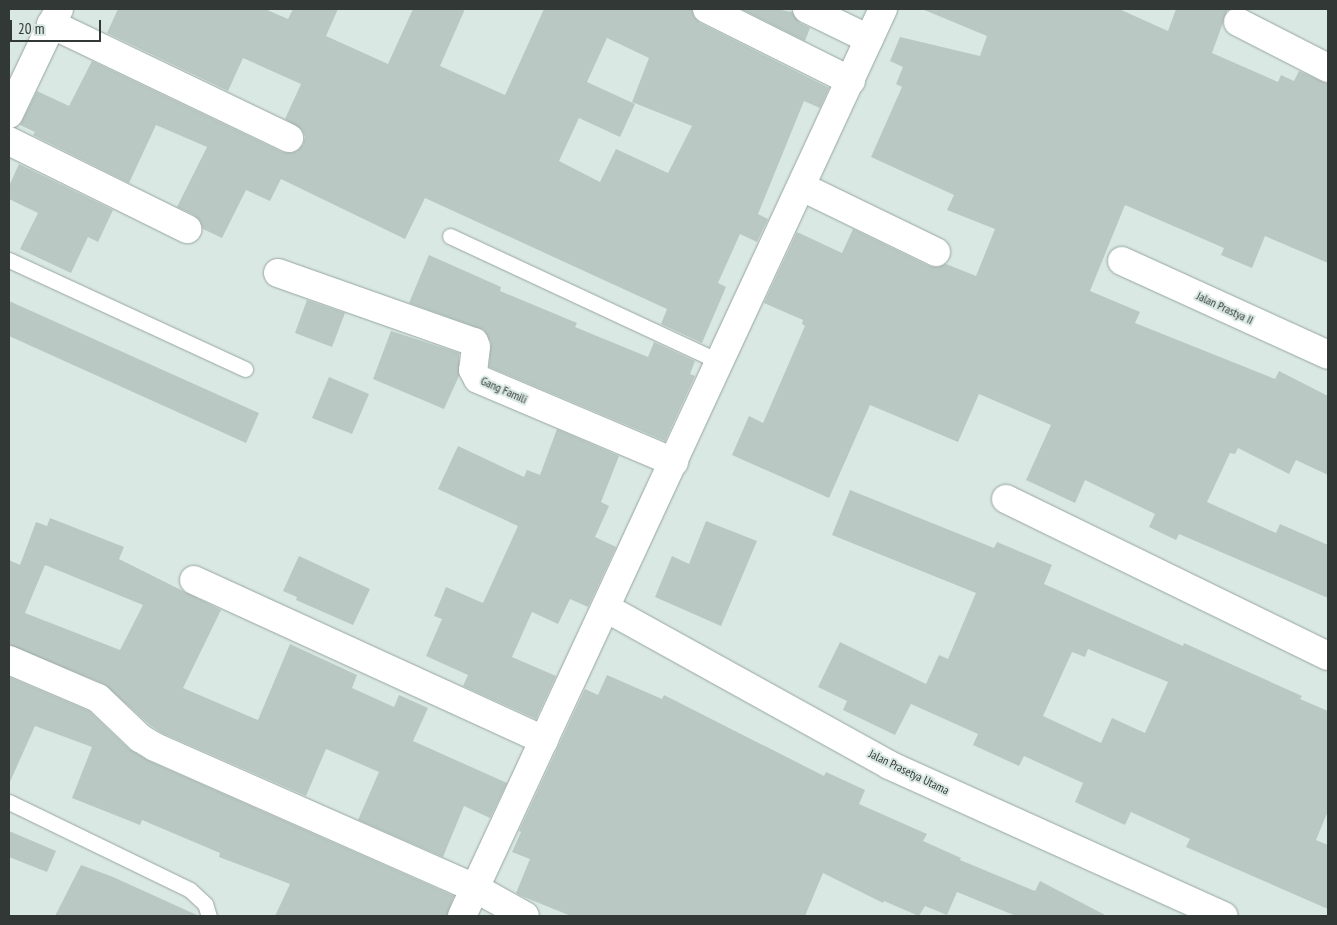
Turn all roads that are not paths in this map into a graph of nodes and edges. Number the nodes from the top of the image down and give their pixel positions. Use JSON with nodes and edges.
{"nodes":[{"id":1,"x":707,"y":9,"type":"edge"},
{"id":2,"x":808,"y":9,"type":"edge"},
{"id":3,"x":883,"y":9,"type":"edge"},
{"id":4,"x":55,"y":16,"type":"edge"},
{"id":5,"x":1238,"y":22,"type":"dead end"},
{"id":6,"x":869,"y":39,"type":"junction"},
{"id":7,"x":1328,"y":68,"type":"edge"},
{"id":8,"x":851,"y":81,"type":"junction"},
{"id":9,"x":9,"y":114,"type":"edge"},
{"id":10,"x":289,"y":138,"type":"dead end"},
{"id":11,"x":9,"y":141,"type":"edge"},
{"id":12,"x":802,"y":187,"type":"junction"},
{"id":13,"x":187,"y":229,"type":"dead end"},
{"id":14,"x":450,"y":236,"type":"dead end"},
{"id":15,"x":936,"y":252,"type":"dead end"},
{"id":16,"x":9,"y":260,"type":"edge"},
{"id":17,"x":1122,"y":261,"type":"dead end"},
{"id":18,"x":278,"y":273,"type":"dead end"},
{"id":19,"x":1328,"y":355,"type":"edge"},
{"id":20,"x":720,"y":362,"type":"junction"},
{"id":21,"x":245,"y":369,"type":"dead end"},
{"id":22,"x":674,"y":462,"type":"junction"},
{"id":23,"x":1006,"y":499,"type":"dead end"},
{"id":24,"x":194,"y":580,"type":"dead end"},
{"id":25,"x":606,"y":608,"type":"junction"},
{"id":26,"x":1328,"y":656,"type":"edge"},
{"id":27,"x":9,"y":660,"type":"edge"},
{"id":28,"x":544,"y":740,"type":"junction"},
{"id":29,"x":9,"y":802,"type":"edge"},
{"id":30,"x":475,"y":888,"type":"junction"},
{"id":31,"x":209,"y":916,"type":"edge"},
{"id":32,"x":462,"y":916,"type":"edge"},
{"id":33,"x":524,"y":916,"type":"edge"},
{"id":34,"x":1223,"y":916,"type":"edge"}],
"edges":[{"from":1,"to":8,"type":"street"},
{"from":2,"to":6,"type":"street"},
{"from":3,"to":6,"type":"street"},
{"from":4,"to":9,"type":"street"},
{"from":4,"to":10,"type":"street"},
{"from":5,"to":7,"type":"street"},
{"from":6,"to":8,"type":"street"},
{"from":8,"to":12,"type":"street"},
{"from":11,"to":13,"type":"street"},
{"from":12,"to":15,"type":"street"},
{"from":12,"to":20,"type":"street"},
{"from":14,"to":20,"type":"lane"},
{"from":16,"to":21,"type":"lane"},
{"from":17,"to":19,"type":"street","name":"Jalan Prastya II"},
{"from":18,"to":22,"type":"street","name":"Gang Famili"},
{"from":20,"to":22,"type":"street"},
{"from":22,"to":25,"type":"street"},
{"from":23,"to":26,"type":"street"},
{"from":24,"to":28,"type":"street"},
{"from":25,"to":28,"type":"street"},
{"from":25,"to":34,"type":"street","name":"Jalan Prasetya Utama"},
{"from":27,"to":30,"type":"street"},
{"from":28,"to":30,"type":"street"},
{"from":29,"to":31,"type":"lane"},
{"from":30,"to":32,"type":"street"},
{"from":30,"to":33,"type":"street"}]}
